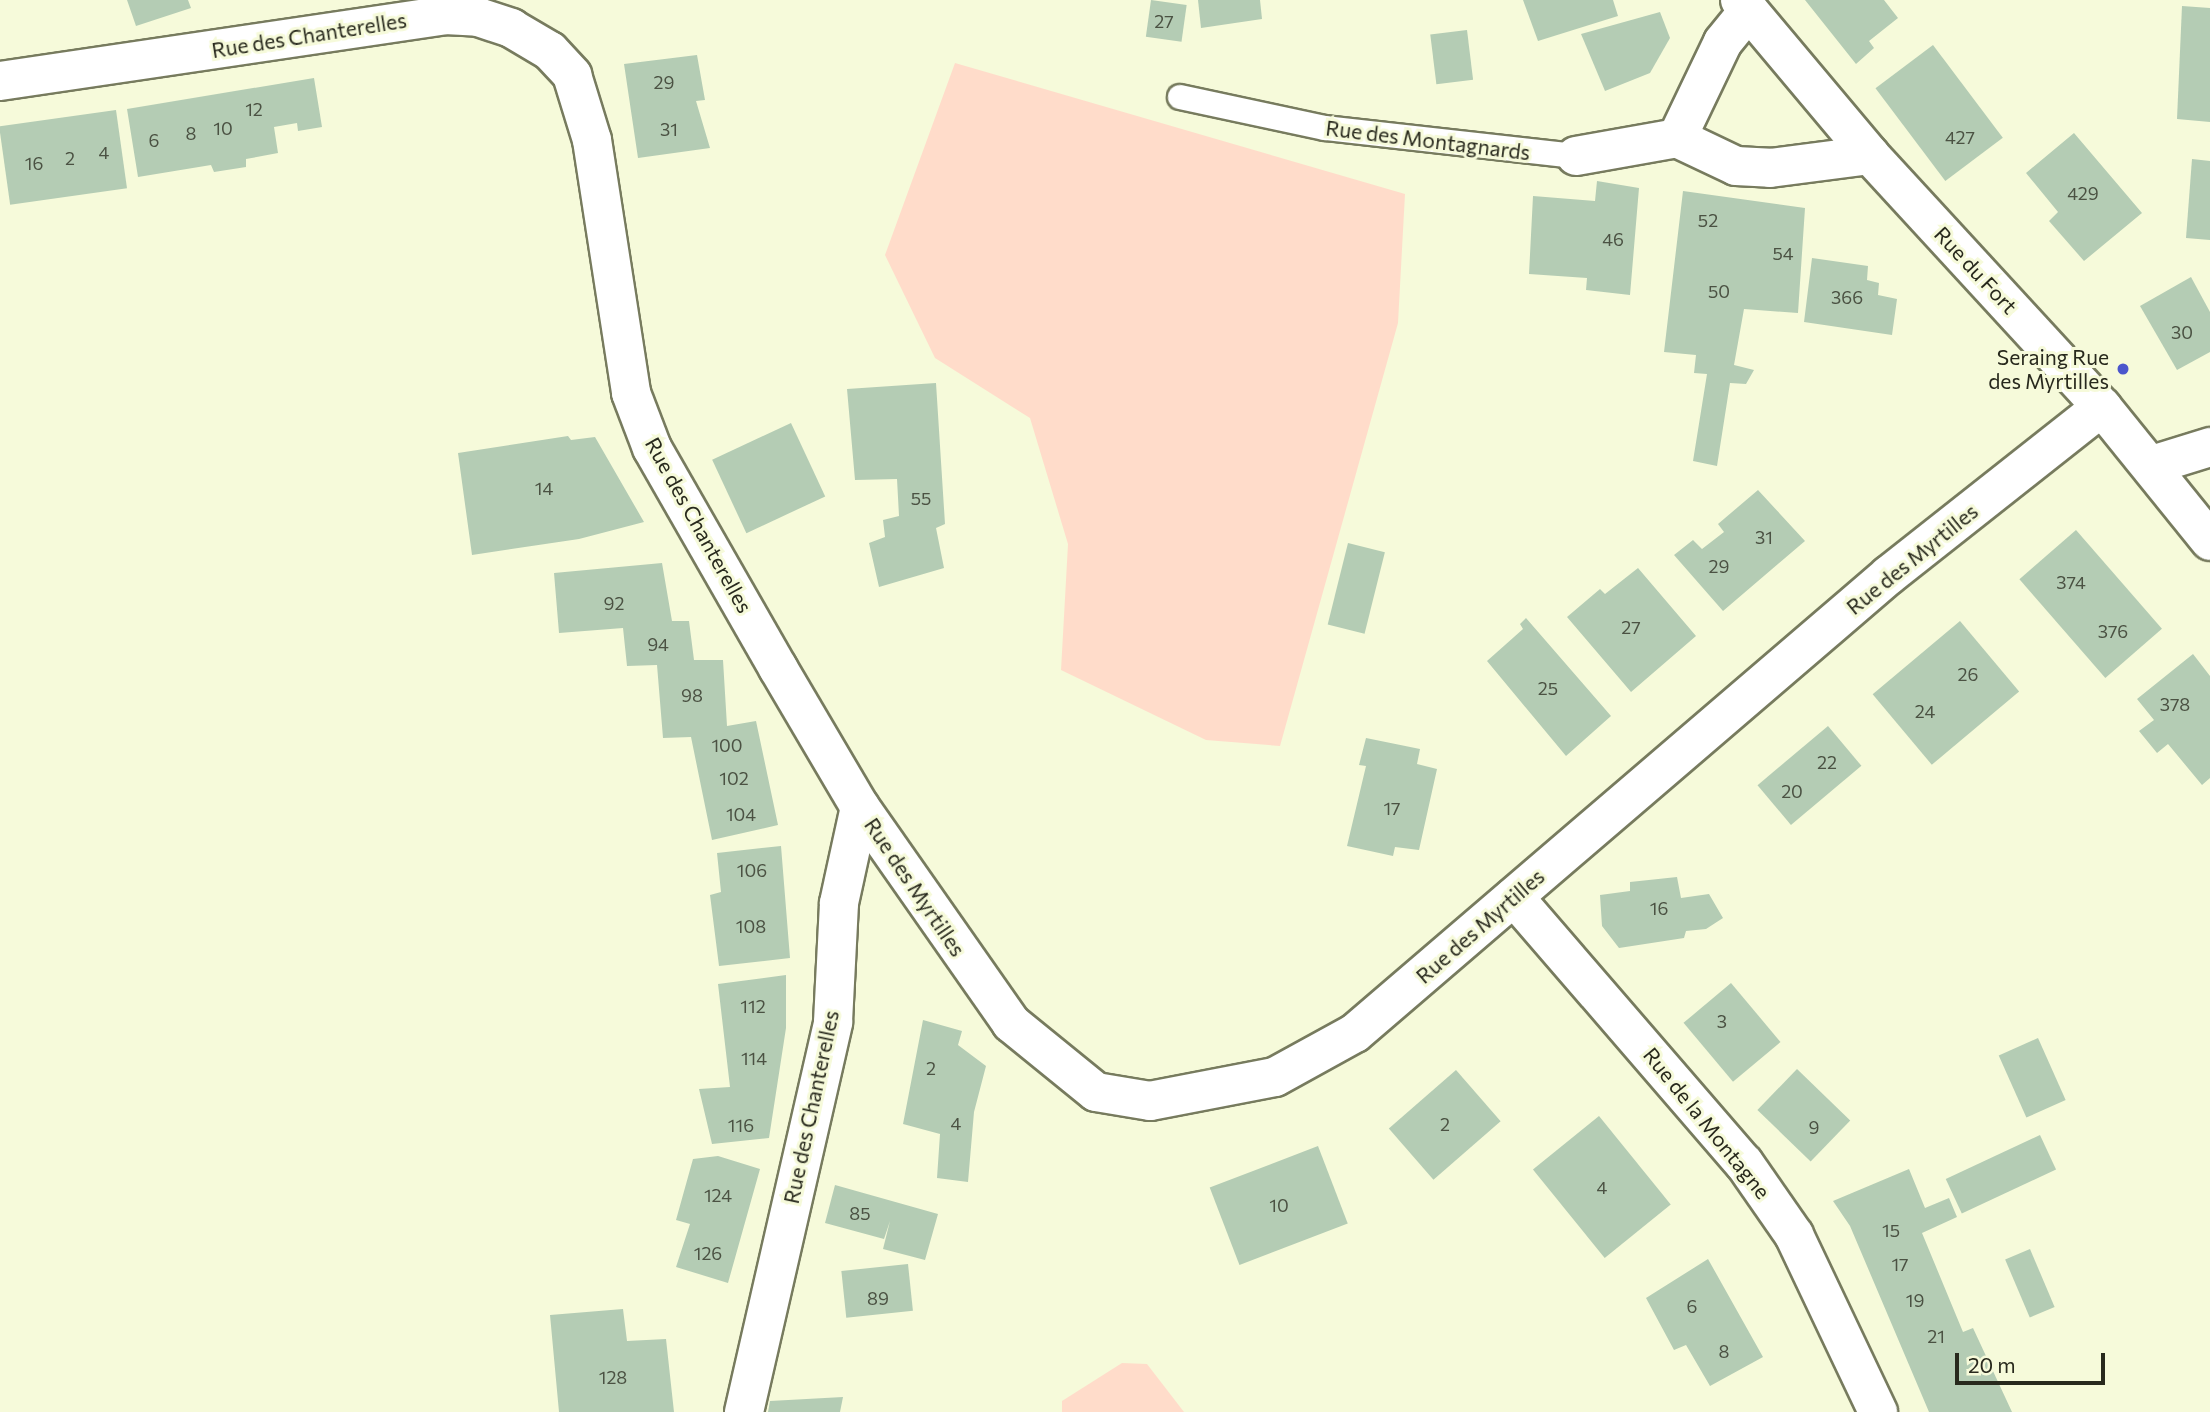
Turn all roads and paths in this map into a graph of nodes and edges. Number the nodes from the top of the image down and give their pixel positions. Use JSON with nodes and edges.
{"nodes":[{"id":1,"x":1744,"y":5,"type":"edge"},
{"id":2,"x":0,"y":81,"type":"edge"},
{"id":3,"x":1180,"y":97,"type":"dead end"},
{"id":4,"x":1677,"y":138,"type":"junction"},
{"id":5,"x":1870,"y":155,"type":"junction"},
{"id":6,"x":1576,"y":156,"type":"joint"},
{"id":7,"x":2102,"y":407,"type":"junction"},
{"id":8,"x":2210,"y":447,"type":"edge"},
{"id":9,"x":2151,"y":465,"type":"junction"},
{"id":10,"x":2210,"y":541,"type":"edge"},
{"id":11,"x":860,"y":807,"type":"junction"},
{"id":12,"x":1514,"y":897,"type":"junction"},
{"id":13,"x":744,"y":1412,"type":"edge"},
{"id":14,"x":1878,"y":1412,"type":"edge"}],
"edges":[{"from":1,"to":4,"type":"street"},
{"from":1,"to":5,"type":"street","name":"Rue du Fort"},
{"from":2,"to":11,"type":"street","name":"Rue des Chanterelles"},
{"from":3,"to":6,"type":"lane","name":"Rue des Montagnards"},
{"from":4,"to":5,"type":"street"},
{"from":4,"to":6,"type":"street","name":"Rue des Montagnards"},
{"from":5,"to":7,"type":"street","name":"Rue du Fort"},
{"from":7,"to":9,"type":"street","name":"Rue du Fort"},
{"from":7,"to":12,"type":"street","name":"Rue des Myrtilles"},
{"from":8,"to":9,"type":"street"},
{"from":9,"to":10,"type":"street","name":"Rue du Fort"},
{"from":11,"to":12,"type":"street","name":"Rue des Myrtilles"},
{"from":11,"to":13,"type":"street","name":"Rue des Chanterelles"},
{"from":12,"to":14,"type":"street","name":"Rue de la Montagne"}]}
